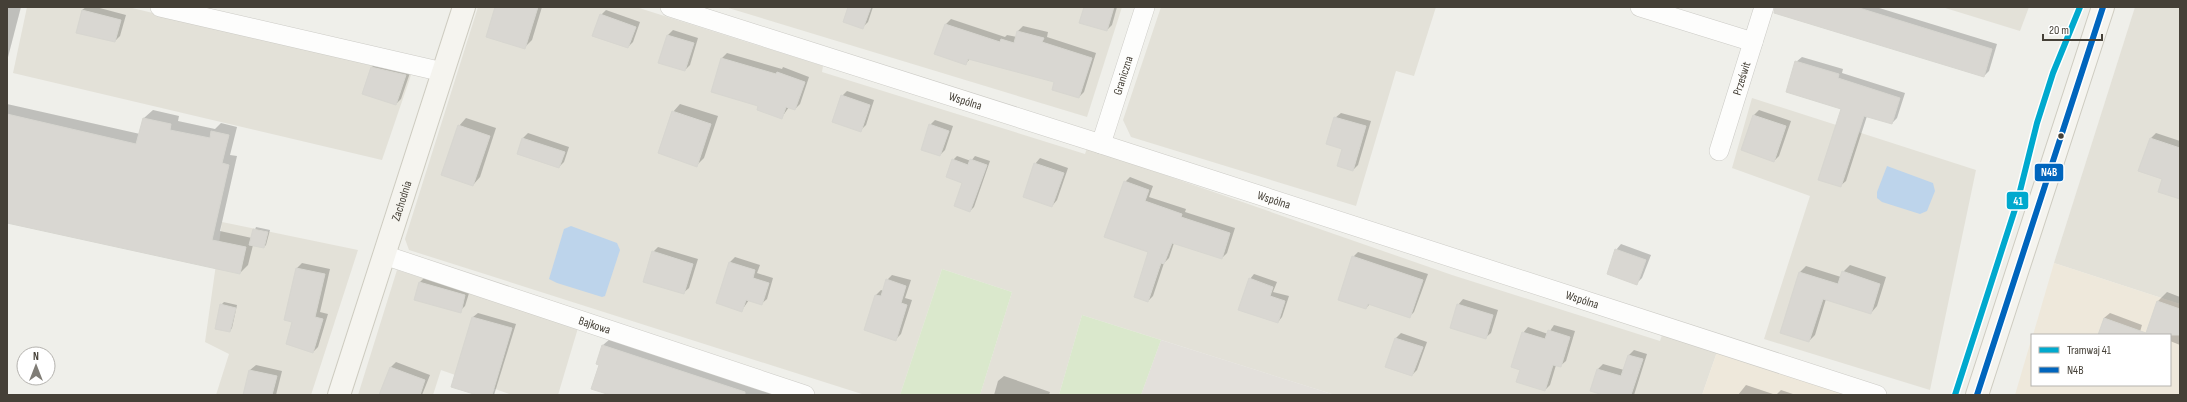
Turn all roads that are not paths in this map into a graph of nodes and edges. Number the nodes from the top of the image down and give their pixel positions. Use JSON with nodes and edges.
{"nodes":[{"id":1,"x":160,"y":7,"type":"edge"},
{"id":2,"x":464,"y":7,"type":"edge"},
{"id":3,"x":670,"y":7,"type":"edge"},
{"id":4,"x":1145,"y":7,"type":"edge"},
{"id":5,"x":1640,"y":7,"type":"edge"},
{"id":6,"x":1764,"y":7,"type":"edge"},
{"id":7,"x":2103,"y":7,"type":"edge"},
{"id":8,"x":1753,"y":42,"type":"junction"},
{"id":9,"x":443,"y":72,"type":"junction"},
{"id":10,"x":1101,"y":144,"type":"junction"},
{"id":11,"x":1719,"y":151,"type":"dead end"},
{"id":12,"x":384,"y":255,"type":"junction"},
{"id":13,"x":339,"y":395,"type":"edge"},
{"id":14,"x":806,"y":395,"type":"edge"},
{"id":15,"x":1877,"y":395,"type":"edge"},
{"id":16,"x":1978,"y":395,"type":"edge"}],
"edges":[{"from":1,"to":9,"type":"street"},
{"from":2,"to":9,"type":"street","name":"Zachodnia"},
{"from":3,"to":10,"type":"street","name":"Wspólna"},
{"from":4,"to":10,"type":"street","name":"Graniczna"},
{"from":5,"to":8,"type":"street"},
{"from":6,"to":8,"type":"street","name":"Prześwit"},
{"from":7,"to":16,"type":"street"},
{"from":8,"to":11,"type":"street","name":"Prześwit"},
{"from":9,"to":12,"type":"street","name":"Zachodnia"},
{"from":10,"to":15,"type":"street","name":"Wspólna"},
{"from":12,"to":13,"type":"street","name":"Zachodnia"},
{"from":12,"to":14,"type":"street","name":"Bajkowa"}]}
